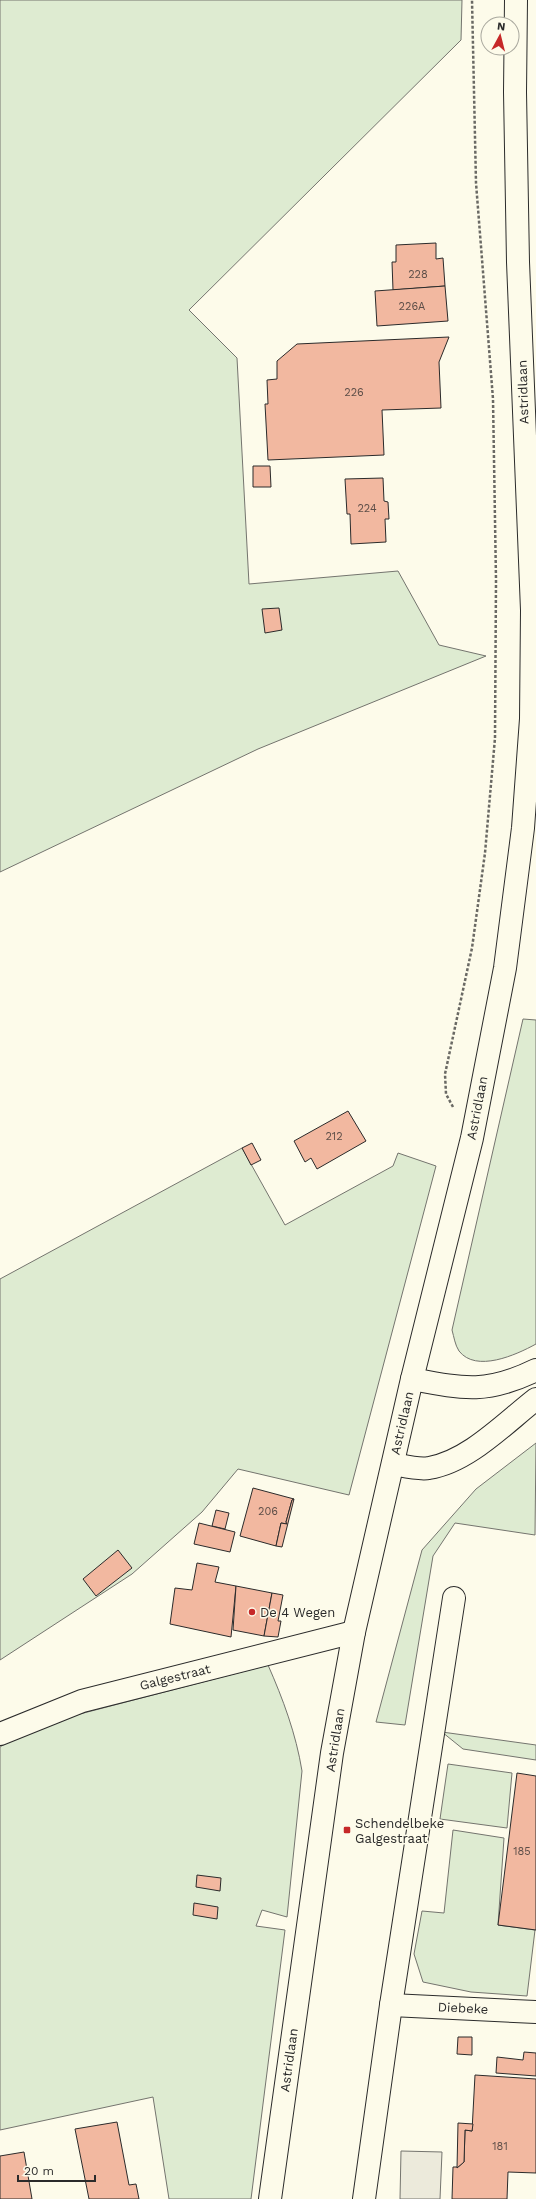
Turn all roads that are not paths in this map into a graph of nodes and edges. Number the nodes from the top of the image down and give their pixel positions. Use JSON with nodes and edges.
{"nodes":[{"id":1,"x":516,"y":0,"type":"edge"},
{"id":2,"x":536,"y":1370,"type":"edge"},
{"id":3,"x":412,"y":1379,"type":"junction"},
{"id":4,"x":536,"y":1399,"type":"edge"},
{"id":5,"x":393,"y":1464,"type":"junction"},
{"id":6,"x":454,"y":1598,"type":"dead end"},
{"id":7,"x":354,"y":1632,"type":"junction"},
{"id":8,"x":0,"y":1734,"type":"edge"},
{"id":9,"x":391,"y":2005,"type":"junction"},
{"id":10,"x":536,"y":2012,"type":"edge"},
{"id":11,"x":270,"y":2199,"type":"edge"},
{"id":12,"x":364,"y":2199,"type":"edge"}],
"edges":[{"from":1,"to":3,"type":"main road","name":"Astridlaan"},
{"from":2,"to":3,"type":"main road"},
{"from":3,"to":5,"type":"main road","name":"Astridlaan"},
{"from":4,"to":5,"type":"main road"},
{"from":5,"to":7,"type":"main road","name":"Astridlaan"},
{"from":6,"to":9,"type":"main road"},
{"from":7,"to":8,"type":"main road","name":"Galgestraat"},
{"from":7,"to":11,"type":"main road","name":"Astridlaan"},
{"from":9,"to":10,"type":"main road","name":"Diebeke"},
{"from":9,"to":12,"type":"main road"}]}
